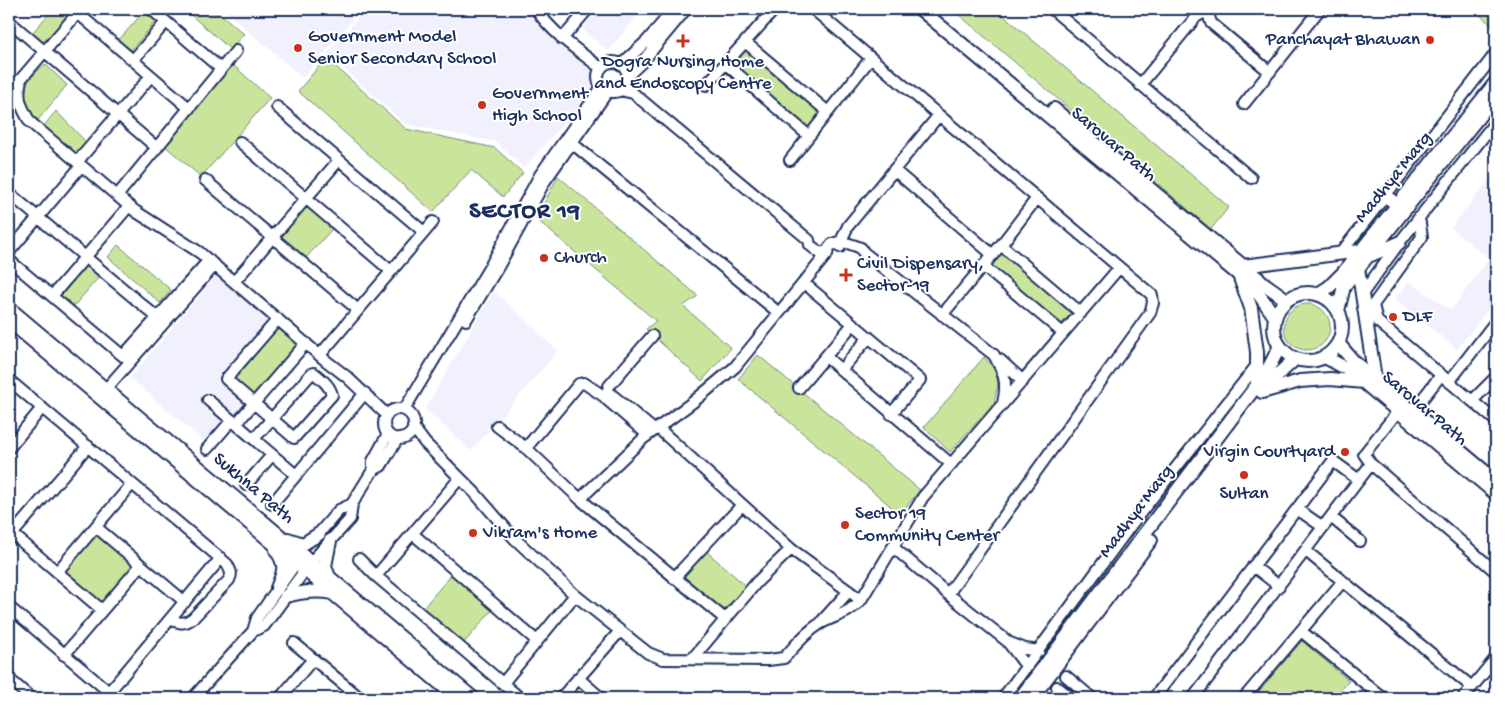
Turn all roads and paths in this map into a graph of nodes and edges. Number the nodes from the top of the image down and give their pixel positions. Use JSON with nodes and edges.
{"nodes":[{"id":1,"x":151,"y":9,"type":"edge"},
{"id":2,"x":536,"y":9,"type":"edge"},
{"id":3,"x":588,"y":9,"type":"edge"},
{"id":4,"x":674,"y":9,"type":"edge"},
{"id":5,"x":686,"y":9,"type":"edge"},
{"id":6,"x":775,"y":9,"type":"edge"},
{"id":7,"x":813,"y":9,"type":"edge"},
{"id":8,"x":920,"y":9,"type":"edge"},
{"id":9,"x":933,"y":9,"type":"edge"},
{"id":10,"x":1052,"y":9,"type":"edge"},
{"id":11,"x":1207,"y":9,"type":"edge"},
{"id":12,"x":1320,"y":9,"type":"edge"},
{"id":13,"x":77,"y":10,"type":"edge"},
{"id":14,"x":9,"y":21,"type":"edge"},
{"id":15,"x":166,"y":22,"type":"junction"},
{"id":16,"x":562,"y":38,"type":"junction"},
{"id":17,"x":745,"y":42,"type":"junction"},
{"id":18,"x":651,"y":44,"type":"junction"},
{"id":19,"x":236,"y":51,"type":"dead end"},
{"id":20,"x":44,"y":52,"type":"junction"},
{"id":21,"x":1496,"y":53,"type":"edge"},
{"id":22,"x":871,"y":58,"type":"junction"},
{"id":23,"x":133,"y":60,"type":"junction"},
{"id":24,"x":726,"y":64,"type":"junction"},
{"id":25,"x":621,"y":65,"type":"junction"},
{"id":26,"x":601,"y":68,"type":"junction"},
{"id":27,"x":222,"y":69,"type":"junction"},
{"id":28,"x":1270,"y":72,"type":"junction"},
{"id":29,"x":151,"y":76,"type":"junction"},
{"id":30,"x":21,"y":79,"type":"junction"},
{"id":31,"x":627,"y":79,"type":"junction"},
{"id":32,"x":1496,"y":82,"type":"edge"},
{"id":33,"x":1140,"y":84,"type":"junction"},
{"id":34,"x":706,"y":85,"type":"dead end"},
{"id":35,"x":605,"y":89,"type":"junction"},
{"id":36,"x":620,"y":90,"type":"junction"},
{"id":37,"x":9,"y":92,"type":"edge"},
{"id":38,"x":1496,"y":96,"type":"edge"},
{"id":39,"x":643,"y":101,"type":"junction"},
{"id":40,"x":1244,"y":104,"type":"dead end"},
{"id":41,"x":276,"y":106,"type":"dead end"},
{"id":42,"x":189,"y":108,"type":"junction"},
{"id":43,"x":828,"y":112,"type":"junction"},
{"id":44,"x":118,"y":115,"type":"junction"},
{"id":45,"x":938,"y":115,"type":"junction"},
{"id":46,"x":1496,"y":121,"type":"edge"},
{"id":47,"x":808,"y":136,"type":"junction"},
{"id":48,"x":569,"y":141,"type":"junction"},
{"id":49,"x":240,"y":142,"type":"dead end"},
{"id":50,"x":156,"y":148,"type":"junction"},
{"id":51,"x":340,"y":160,"type":"junction"},
{"id":52,"x":790,"y":160,"type":"dead end"},
{"id":53,"x":79,"y":164,"type":"junction"},
{"id":54,"x":894,"y":170,"type":"junction"},
{"id":55,"x":1251,"y":178,"type":"dead end"},
{"id":56,"x":205,"y":180,"type":"dead end"},
{"id":57,"x":9,"y":193,"type":"edge"},
{"id":58,"x":1385,"y":195,"type":"junction"},
{"id":59,"x":117,"y":196,"type":"junction"},
{"id":60,"x":306,"y":198,"type":"junction"},
{"id":61,"x":1037,"y":198,"type":"junction"},
{"id":62,"x":1397,"y":205,"type":"junction"},
{"id":63,"x":129,"y":206,"type":"junction"},
{"id":64,"x":1419,"y":217,"type":"junction"},
{"id":65,"x":38,"y":218,"type":"junction"},
{"id":66,"x":433,"y":222,"type":"dead end"},
{"id":67,"x":424,"y":232,"type":"junction"},
{"id":68,"x":272,"y":238,"type":"junction"},
{"id":69,"x":1399,"y":243,"type":"junction"},
{"id":70,"x":840,"y":245,"type":"junction"},
{"id":71,"x":1001,"y":245,"type":"junction"},
{"id":72,"x":9,"y":252,"type":"edge"},
{"id":73,"x":1364,"y":253,"type":"junction"},
{"id":74,"x":825,"y":254,"type":"junction"},
{"id":75,"x":1340,"y":254,"type":"junction"},
{"id":76,"x":993,"y":255,"type":"junction"},
{"id":77,"x":85,"y":257,"type":"junction"},
{"id":78,"x":9,"y":260,"type":"edge"},
{"id":79,"x":212,"y":263,"type":"junction"},
{"id":80,"x":983,"y":266,"type":"junction"},
{"id":81,"x":1119,"y":268,"type":"junction"},
{"id":82,"x":1358,"y":268,"type":"junction"},
{"id":83,"x":392,"y":270,"type":"junction"},
{"id":84,"x":1241,"y":270,"type":"junction"},
{"id":85,"x":234,"y":282,"type":"junction"},
{"id":86,"x":804,"y":283,"type":"junction"},
{"id":87,"x":1318,"y":294,"type":"junction"},
{"id":88,"x":1362,"y":294,"type":"junction"},
{"id":89,"x":52,"y":296,"type":"junction"},
{"id":90,"x":1287,"y":300,"type":"junction"},
{"id":91,"x":9,"y":308,"type":"edge"},
{"id":92,"x":358,"y":310,"type":"junction"},
{"id":93,"x":1338,"y":311,"type":"junction"},
{"id":94,"x":1081,"y":313,"type":"junction"},
{"id":95,"x":779,"y":314,"type":"junction"},
{"id":96,"x":942,"y":315,"type":"junction"},
{"id":97,"x":1276,"y":317,"type":"junction"},
{"id":98,"x":158,"y":318,"type":"junction"},
{"id":99,"x":278,"y":319,"type":"junction"},
{"id":100,"x":9,"y":321,"type":"edge"},
{"id":101,"x":853,"y":324,"type":"junction"},
{"id":102,"x":1495,"y":327,"type":"edge"},
{"id":103,"x":1063,"y":333,"type":"junction"},
{"id":104,"x":652,"y":336,"type":"dead end"},
{"id":105,"x":869,"y":338,"type":"junction"},
{"id":106,"x":1338,"y":343,"type":"junction"},
{"id":107,"x":306,"y":344,"type":"junction"},
{"id":108,"x":1280,"y":346,"type":"junction"},
{"id":109,"x":994,"y":354,"type":"junction"},
{"id":110,"x":320,"y":355,"type":"junction"},
{"id":111,"x":826,"y":357,"type":"junction"},
{"id":112,"x":1325,"y":357,"type":"junction"},
{"id":113,"x":1295,"y":359,"type":"junction"},
{"id":114,"x":1257,"y":365,"type":"junction"},
{"id":115,"x":841,"y":370,"type":"junction"},
{"id":116,"x":1445,"y":378,"type":"junction"},
{"id":117,"x":1496,"y":379,"type":"edge"},
{"id":118,"x":9,"y":380,"type":"edge"},
{"id":119,"x":1022,"y":381,"type":"junction"},
{"id":120,"x":1369,"y":381,"type":"junction"},
{"id":121,"x":800,"y":388,"type":"dead end"},
{"id":122,"x":106,"y":389,"type":"junction"},
{"id":123,"x":1260,"y":389,"type":"junction"},
{"id":124,"x":365,"y":394,"type":"junction"},
{"id":125,"x":606,"y":395,"type":"junction"},
{"id":126,"x":208,"y":400,"type":"dead end"},
{"id":127,"x":1472,"y":401,"type":"junction"},
{"id":128,"x":254,"y":404,"type":"junction"},
{"id":129,"x":1003,"y":404,"type":"junction"},
{"id":130,"x":42,"y":408,"type":"junction"},
{"id":131,"x":406,"y":411,"type":"junction"},
{"id":132,"x":1413,"y":411,"type":"junction"},
{"id":133,"x":387,"y":414,"type":"junction"},
{"id":134,"x":891,"y":414,"type":"junction"},
{"id":135,"x":1395,"y":415,"type":"dead end"},
{"id":136,"x":272,"y":419,"type":"junction"},
{"id":137,"x":1496,"y":421,"type":"edge"},
{"id":138,"x":234,"y":422,"type":"junction"},
{"id":139,"x":498,"y":426,"type":"dead end"},
{"id":140,"x":413,"y":427,"type":"junction"},
{"id":141,"x":653,"y":431,"type":"junction"},
{"id":142,"x":398,"y":436,"type":"junction"},
{"id":143,"x":254,"y":440,"type":"junction"},
{"id":144,"x":425,"y":443,"type":"junction"},
{"id":145,"x":88,"y":446,"type":"junction"},
{"id":146,"x":9,"y":448,"type":"edge"},
{"id":147,"x":526,"y":448,"type":"junction"},
{"id":148,"x":207,"y":449,"type":"dead end"},
{"id":149,"x":272,"y":455,"type":"junction"},
{"id":150,"x":951,"y":464,"type":"junction"},
{"id":151,"x":1371,"y":464,"type":"junction"},
{"id":152,"x":296,"y":475,"type":"junction"},
{"id":153,"x":460,"y":478,"type":"junction"},
{"id":154,"x":1359,"y":480,"type":"junction"},
{"id":155,"x":1496,"y":481,"type":"edge"},
{"id":156,"x":132,"y":484,"type":"junction"},
{"id":157,"x":246,"y":485,"type":"dead end"},
{"id":158,"x":1496,"y":494,"type":"edge"},
{"id":159,"x":580,"y":499,"type":"junction"},
{"id":160,"x":272,"y":504,"type":"dead end"},
{"id":161,"x":352,"y":504,"type":"junction"},
{"id":162,"x":742,"y":505,"type":"junction"},
{"id":163,"x":1297,"y":509,"type":"junction"},
{"id":164,"x":1331,"y":517,"type":"junction"},
{"id":165,"x":96,"y":527,"type":"junction"},
{"id":166,"x":1324,"y":527,"type":"junction"},
{"id":167,"x":319,"y":534,"type":"junction"},
{"id":168,"x":413,"y":534,"type":"junction"},
{"id":169,"x":10,"y":535,"type":"edge"},
{"id":170,"x":272,"y":536,"type":"junction"},
{"id":171,"x":1360,"y":540,"type":"dead end"},
{"id":172,"x":330,"y":542,"type":"junction"},
{"id":173,"x":893,"y":546,"type":"junction"},
{"id":174,"x":791,"y":549,"type":"junction"},
{"id":175,"x":1306,"y":550,"type":"junction"},
{"id":176,"x":221,"y":558,"type":"junction"},
{"id":177,"x":359,"y":559,"type":"dead end"},
{"id":178,"x":303,"y":562,"type":"junction"},
{"id":179,"x":141,"y":564,"type":"junction"},
{"id":180,"x":1253,"y":566,"type":"junction"},
{"id":181,"x":57,"y":572,"type":"junction"},
{"id":182,"x":1496,"y":572,"type":"edge"},
{"id":183,"x":376,"y":576,"type":"junction"},
{"id":184,"x":329,"y":577,"type":"junction"},
{"id":185,"x":674,"y":578,"type":"junction"},
{"id":186,"x":1343,"y":581,"type":"junction"},
{"id":187,"x":1279,"y":586,"type":"junction"},
{"id":188,"x":849,"y":591,"type":"junction"},
{"id":189,"x":282,"y":592,"type":"junction"},
{"id":190,"x":333,"y":593,"type":"junction"},
{"id":191,"x":948,"y":594,"type":"junction"},
{"id":192,"x":575,"y":595,"type":"junction"},
{"id":193,"x":862,"y":600,"type":"junction"},
{"id":194,"x":185,"y":602,"type":"junction"},
{"id":195,"x":9,"y":607,"type":"edge"},
{"id":196,"x":102,"y":610,"type":"junction"},
{"id":197,"x":171,"y":619,"type":"junction"},
{"id":198,"x":725,"y":619,"type":"junction"},
{"id":199,"x":819,"y":624,"type":"junction"},
{"id":200,"x":620,"y":631,"type":"junction"},
{"id":201,"x":1301,"y":631,"type":"junction"},
{"id":202,"x":538,"y":641,"type":"junction"},
{"id":203,"x":1007,"y":641,"type":"junction"},
{"id":204,"x":294,"y":643,"type":"dead end"},
{"id":205,"x":1039,"y":651,"type":"junction"},
{"id":206,"x":64,"y":654,"type":"junction"},
{"id":207,"x":1496,"y":658,"type":"edge"},
{"id":208,"x":313,"y":659,"type":"junction"},
{"id":209,"x":692,"y":659,"type":"junction"},
{"id":210,"x":1027,"y":667,"type":"junction"},
{"id":211,"x":1066,"y":676,"type":"dead end"},
{"id":212,"x":578,"y":678,"type":"junction"},
{"id":213,"x":9,"y":680,"type":"edge"},
{"id":214,"x":503,"y":684,"type":"junction"},
{"id":215,"x":1057,"y":687,"type":"dead end"},
{"id":216,"x":1472,"y":687,"type":"junction"},
{"id":217,"x":107,"y":695,"type":"edge"},
{"id":218,"x":31,"y":698,"type":"edge"},
{"id":219,"x":193,"y":698,"type":"edge"},
{"id":220,"x":280,"y":698,"type":"edge"},
{"id":221,"x":360,"y":698,"type":"edge"},
{"id":222,"x":457,"y":698,"type":"edge"},
{"id":223,"x":473,"y":698,"type":"edge"},
{"id":224,"x":520,"y":698,"type":"edge"},
{"id":225,"x":561,"y":698,"type":"edge"},
{"id":226,"x":601,"y":698,"type":"edge"},
{"id":227,"x":1003,"y":698,"type":"edge"},
{"id":228,"x":1020,"y":698,"type":"edge"},
{"id":229,"x":1032,"y":698,"type":"edge"},
{"id":230,"x":1071,"y":698,"type":"edge"},
{"id":231,"x":1092,"y":698,"type":"edge"},
{"id":232,"x":1154,"y":698,"type":"edge"},
{"id":233,"x":1193,"y":698,"type":"edge"},
{"id":234,"x":1244,"y":698,"type":"edge"},
{"id":235,"x":1383,"y":698,"type":"edge"},
{"id":236,"x":1463,"y":698,"type":"edge"}],
"edges":[{"from":1,"to":15,"type":"street"},
{"from":2,"to":16,"type":"street"},
{"from":3,"to":16,"type":"street"},
{"from":4,"to":18,"type":"street"},
{"from":5,"to":18,"type":"street"},
{"from":6,"to":17,"type":"street"},
{"from":7,"to":22,"type":"street"},
{"from":8,"to":84,"type":"main road","name":"Sarovar Path"},
{"from":9,"to":84,"type":"main road","name":"Sarovar Path"},
{"from":10,"to":33,"type":"street"},
{"from":11,"to":28,"type":"street"},
{"from":11,"to":33,"type":"street"},
{"from":12,"to":28,"type":"street"},
{"from":13,"to":20,"type":"street"},
{"from":13,"to":23,"type":"street"},
{"from":14,"to":20,"type":"street"},
{"from":15,"to":23,"type":"street"},
{"from":15,"to":27,"type":"street"},
{"from":16,"to":26,"type":"street"},
{"from":17,"to":24,"type":"street"},
{"from":17,"to":43,"type":"street"},
{"from":18,"to":25,"type":"street"},
{"from":18,"to":31,"type":"street"},
{"from":19,"to":27,"type":"street"},
{"from":20,"to":30,"type":"street"},
{"from":20,"to":44,"type":"street"},
{"from":21,"to":58,"type":"street"},
{"from":22,"to":43,"type":"street"},
{"from":22,"to":45,"type":"street"},
{"from":23,"to":29,"type":"street"},
{"from":24,"to":34,"type":"street"},
{"from":24,"to":47,"type":"street"},
{"from":25,"to":26,"type":"street"},
{"from":25,"to":31,"type":"street"},
{"from":26,"to":35,"type":"street"},
{"from":27,"to":42,"type":"street"},
{"from":28,"to":40,"type":"street"},
{"from":29,"to":42,"type":"street"},
{"from":29,"to":44,"type":"street"},
{"from":30,"to":37,"type":"street"},
{"from":30,"to":53,"type":"street"},
{"from":31,"to":36,"type":"street"},
{"from":31,"to":39,"type":"street"},
{"from":32,"to":62,"type":"main road","name":"Madhya Marg"},
{"from":33,"to":55,"type":"street"},
{"from":35,"to":36,"type":"street"},
{"from":35,"to":48,"type":"street"},
{"from":36,"to":39,"type":"street"},
{"from":38,"to":73,"type":"main road","name":"Madhya Marg"},
{"from":39,"to":74,"type":"street"},
{"from":41,"to":51,"type":"street"},
{"from":42,"to":50,"type":"street"},
{"from":43,"to":47,"type":"street"},
{"from":44,"to":50,"type":"street"},
{"from":44,"to":53,"type":"street"},
{"from":45,"to":54,"type":"street"},
{"from":45,"to":61,"type":"street"},
{"from":46,"to":64,"type":"street"},
{"from":47,"to":52,"type":"street"},
{"from":48,"to":95,"type":"street"},
{"from":48,"to":131,"type":"street"},
{"from":49,"to":60,"type":"street"},
{"from":50,"to":59,"type":"street"},
{"from":51,"to":60,"type":"street"},
{"from":51,"to":67,"type":"street"},
{"from":53,"to":59,"type":"street"},
{"from":53,"to":65,"type":"street"},
{"from":54,"to":70,"type":"street"},
{"from":54,"to":76,"type":"street"},
{"from":56,"to":68,"type":"street"},
{"from":57,"to":65,"type":"street"},
{"from":58,"to":62,"type":"main road"},
{"from":58,"to":75,"type":"street"},
{"from":59,"to":63,"type":"street"},
{"from":60,"to":68,"type":"street"},
{"from":60,"to":83,"type":"street"},
{"from":61,"to":71,"type":"street"},
{"from":61,"to":81,"type":"street"},
{"from":62,"to":73,"type":"main road","name":"Madhya Marg"},
{"from":63,"to":77,"type":"street"},
{"from":63,"to":79,"type":"street"},
{"from":64,"to":69,"type":"street"},
{"from":64,"to":116,"type":"street"},
{"from":65,"to":72,"type":"street"},
{"from":65,"to":77,"type":"street"},
{"from":66,"to":67,"type":"street"},
{"from":67,"to":83,"type":"street"},
{"from":68,"to":85,"type":"street"},
{"from":68,"to":92,"type":"street"},
{"from":69,"to":73,"type":"main road"},
{"from":69,"to":88,"type":"street"},
{"from":70,"to":74,"type":"street"},
{"from":70,"to":96,"type":"street"},
{"from":71,"to":76,"type":"street"},
{"from":71,"to":94,"type":"street"},
{"from":73,"to":75,"type":"main road"},
{"from":73,"to":82,"type":"main road","name":"Madhya Marg"},
{"from":73,"to":87,"type":"main road","name":"Madhya Marg"},
{"from":74,"to":86,"type":"street"},
{"from":75,"to":84,"type":"main road"},
{"from":76,"to":80,"type":"street"},
{"from":77,"to":89,"type":"street"},
{"from":77,"to":98,"type":"street"},
{"from":78,"to":89,"type":"street"},
{"from":79,"to":85,"type":"street"},
{"from":79,"to":98,"type":"street"},
{"from":79,"to":122,"type":"street"},
{"from":80,"to":96,"type":"street"},
{"from":80,"to":103,"type":"street"},
{"from":81,"to":94,"type":"street"},
{"from":81,"to":191,"type":"street"},
{"from":82,"to":88,"type":"main road"},
{"from":82,"to":93,"type":"main road","name":"Madhya Marg"},
{"from":83,"to":92,"type":"street"},
{"from":84,"to":90,"type":"main road","name":"Sarovar Path"},
{"from":84,"to":97,"type":"main road","name":"Sarovar Path"},
{"from":84,"to":114,"type":"main road"},
{"from":85,"to":99,"type":"street"},
{"from":86,"to":95,"type":"street"},
{"from":86,"to":101,"type":"street"},
{"from":87,"to":90,"type":"main road"},
{"from":87,"to":93,"type":"main road"},
{"from":88,"to":120,"type":"main road"},
{"from":89,"to":98,"type":"street"},
{"from":90,"to":97,"type":"main road"},
{"from":91,"to":122,"type":"main road","name":"Sukhna Path"},
{"from":92,"to":110,"type":"street"},
{"from":93,"to":106,"type":"main road"},
{"from":94,"to":103,"type":"street"},
{"from":95,"to":141,"type":"street"},
{"from":96,"to":109,"type":"street"},
{"from":97,"to":108,"type":"main road"},
{"from":99,"to":107,"type":"street"},
{"from":99,"to":128,"type":"street"},
{"from":100,"to":170,"type":"main road","name":"Sukhna Path"},
{"from":101,"to":105,"type":"street"},
{"from":101,"to":111,"type":"street"},
{"from":102,"to":116,"type":"street"},
{"from":103,"to":119,"type":"street"},
{"from":104,"to":125,"type":"street"},
{"from":105,"to":115,"type":"street"},
{"from":105,"to":134,"type":"street"},
{"from":106,"to":112,"type":"main road"},
{"from":106,"to":120,"type":"main road","name":"Sarovar Path"},
{"from":107,"to":110,"type":"street"},
{"from":107,"to":128,"type":"street"},
{"from":108,"to":113,"type":"main road"},
{"from":108,"to":123,"type":"main road","name":"Madhya Marg"},
{"from":109,"to":119,"type":"street"},
{"from":109,"to":129,"type":"street"},
{"from":110,"to":124,"type":"street"},
{"from":111,"to":115,"type":"street"},
{"from":111,"to":121,"type":"street"},
{"from":112,"to":113,"type":"main road"},
{"from":112,"to":120,"type":"main road","name":"Sarovar Path"},
{"from":113,"to":123,"type":"main road","name":"Madhya Marg"},
{"from":114,"to":123,"type":"main road"},
{"from":114,"to":205,"type":"street"},
{"from":115,"to":134,"type":"street"},
{"from":116,"to":127,"type":"street"},
{"from":116,"to":132,"type":"street"},
{"from":117,"to":127,"type":"street"},
{"from":118,"to":130,"type":"street"},
{"from":119,"to":129,"type":"street"},
{"from":120,"to":123,"type":"main road"},
{"from":120,"to":132,"type":"main road","name":"Sarovar Path"},
{"from":120,"to":158,"type":"main road","name":"Sarovar Path"},
{"from":122,"to":170,"type":"main road","name":"Sukhna Path"},
{"from":123,"to":228,"type":"main road","name":"Madhya Marg"},
{"from":123,"to":229,"type":"main road","name":"Madhya Marg"},
{"from":124,"to":133,"type":"street"},
{"from":124,"to":152,"type":"street"},
{"from":125,"to":141,"type":"street"},
{"from":125,"to":147,"type":"street"},
{"from":126,"to":138,"type":"street"},
{"from":127,"to":137,"type":"street"},
{"from":128,"to":136,"type":"street"},
{"from":128,"to":138,"type":"street"},
{"from":129,"to":150,"type":"street"},
{"from":130,"to":145,"type":"street"},
{"from":130,"to":146,"type":"street"},
{"from":131,"to":133,"type":"street"},
{"from":131,"to":140,"type":"street"},
{"from":132,"to":155,"type":"main road","name":"Sarovar Path"},
{"from":133,"to":142,"type":"street"},
{"from":134,"to":150,"type":"street"},
{"from":135,"to":151,"type":"street"},
{"from":136,"to":136,"type":"street"},
{"from":136,"to":143,"type":"street"},
{"from":138,"to":143,"type":"street"},
{"from":138,"to":148,"type":"street"},
{"from":139,"to":147,"type":"street"},
{"from":140,"to":142,"type":"street"},
{"from":140,"to":144,"type":"street"},
{"from":141,"to":159,"type":"street"},
{"from":141,"to":162,"type":"street"},
{"from":142,"to":144,"type":"street"},
{"from":142,"to":161,"type":"street"},
{"from":143,"to":149,"type":"street"},
{"from":144,"to":153,"type":"street"},
{"from":145,"to":156,"type":"street"},
{"from":145,"to":169,"type":"street"},
{"from":147,"to":159,"type":"street"},
{"from":149,"to":152,"type":"street"},
{"from":149,"to":157,"type":"street"},
{"from":150,"to":173,"type":"street"},
{"from":151,"to":154,"type":"street"},
{"from":151,"to":182,"type":"street"},
{"from":152,"to":160,"type":"street"},
{"from":153,"to":168,"type":"street"},
{"from":153,"to":192,"type":"street"},
{"from":154,"to":163,"type":"street"},
{"from":154,"to":164,"type":"street"},
{"from":156,"to":165,"type":"street"},
{"from":156,"to":176,"type":"street"},
{"from":159,"to":185,"type":"street"},
{"from":161,"to":167,"type":"street"},
{"from":161,"to":172,"type":"street"},
{"from":162,"to":174,"type":"street"},
{"from":162,"to":185,"type":"street"},
{"from":163,"to":166,"type":"street"},
{"from":163,"to":180,"type":"street"},
{"from":164,"to":166,"type":"street"},
{"from":164,"to":171,"type":"street"},
{"from":165,"to":179,"type":"street"},
{"from":165,"to":181,"type":"street"},
{"from":166,"to":175,"type":"street"},
{"from":167,"to":170,"type":"main road"},
{"from":167,"to":178,"type":"street"},
{"from":168,"to":183,"type":"street"},
{"from":168,"to":202,"type":"street"},
{"from":169,"to":181,"type":"street"},
{"from":170,"to":178,"type":"main road","name":"Sukhna Path"},
{"from":170,"to":189,"type":"main road"},
{"from":172,"to":178,"type":"street"},
{"from":172,"to":184,"type":"main road"},
{"from":173,"to":191,"type":"street"},
{"from":173,"to":193,"type":"street"},
{"from":174,"to":188,"type":"street"},
{"from":174,"to":198,"type":"street"},
{"from":175,"to":186,"type":"street"},
{"from":175,"to":187,"type":"street"},
{"from":176,"to":194,"type":"street"},
{"from":176,"to":197,"type":"street"},
{"from":177,"to":183,"type":"street"},
{"from":178,"to":184,"type":"main road","name":"Sukhna Path"},
{"from":178,"to":189,"type":"street"},
{"from":178,"to":190,"type":"main road","name":"Sukhna Path"},
{"from":179,"to":194,"type":"street"},
{"from":179,"to":196,"type":"street"},
{"from":180,"to":187,"type":"street"},
{"from":180,"to":232,"type":"street"},
{"from":181,"to":196,"type":"street"},
{"from":183,"to":214,"type":"street"},
{"from":184,"to":223,"type":"main road","name":"Sukhna Path"},
{"from":185,"to":198,"type":"street"},
{"from":186,"to":201,"type":"street"},
{"from":186,"to":216,"type":"street"},
{"from":187,"to":233,"type":"street"},
{"from":188,"to":193,"type":"street"},
{"from":188,"to":199,"type":"street"},
{"from":189,"to":190,"type":"main road"},
{"from":189,"to":219,"type":"street"},
{"from":190,"to":222,"type":"main road","name":"Sukhna Path"},
{"from":191,"to":203,"type":"street"},
{"from":192,"to":200,"type":"street"},
{"from":192,"to":202,"type":"street"},
{"from":193,"to":199,"type":"street"},
{"from":194,"to":197,"type":"street"},
{"from":195,"to":206,"type":"street"},
{"from":196,"to":206,"type":"street"},
{"from":197,"to":217,"type":"street"},
{"from":198,"to":209,"type":"street"},
{"from":199,"to":209,"type":"street"},
{"from":200,"to":209,"type":"street"},
{"from":200,"to":212,"type":"street"},
{"from":201,"to":234,"type":"street"},
{"from":201,"to":235,"type":"street"},
{"from":202,"to":214,"type":"street"},
{"from":203,"to":205,"type":"street"},
{"from":203,"to":210,"type":"street"},
{"from":204,"to":208,"type":"street"},
{"from":205,"to":210,"type":"street"},
{"from":206,"to":217,"type":"street"},
{"from":207,"to":216,"type":"street"},
{"from":208,"to":220,"type":"street"},
{"from":208,"to":221,"type":"street"},
{"from":210,"to":227,"type":"street"},
{"from":211,"to":231,"type":"street"},
{"from":212,"to":225,"type":"street"},
{"from":212,"to":226,"type":"street"},
{"from":213,"to":218,"type":"street"},
{"from":214,"to":224,"type":"street"},
{"from":215,"to":230,"type":"street"},
{"from":216,"to":236,"type":"street"}]}
